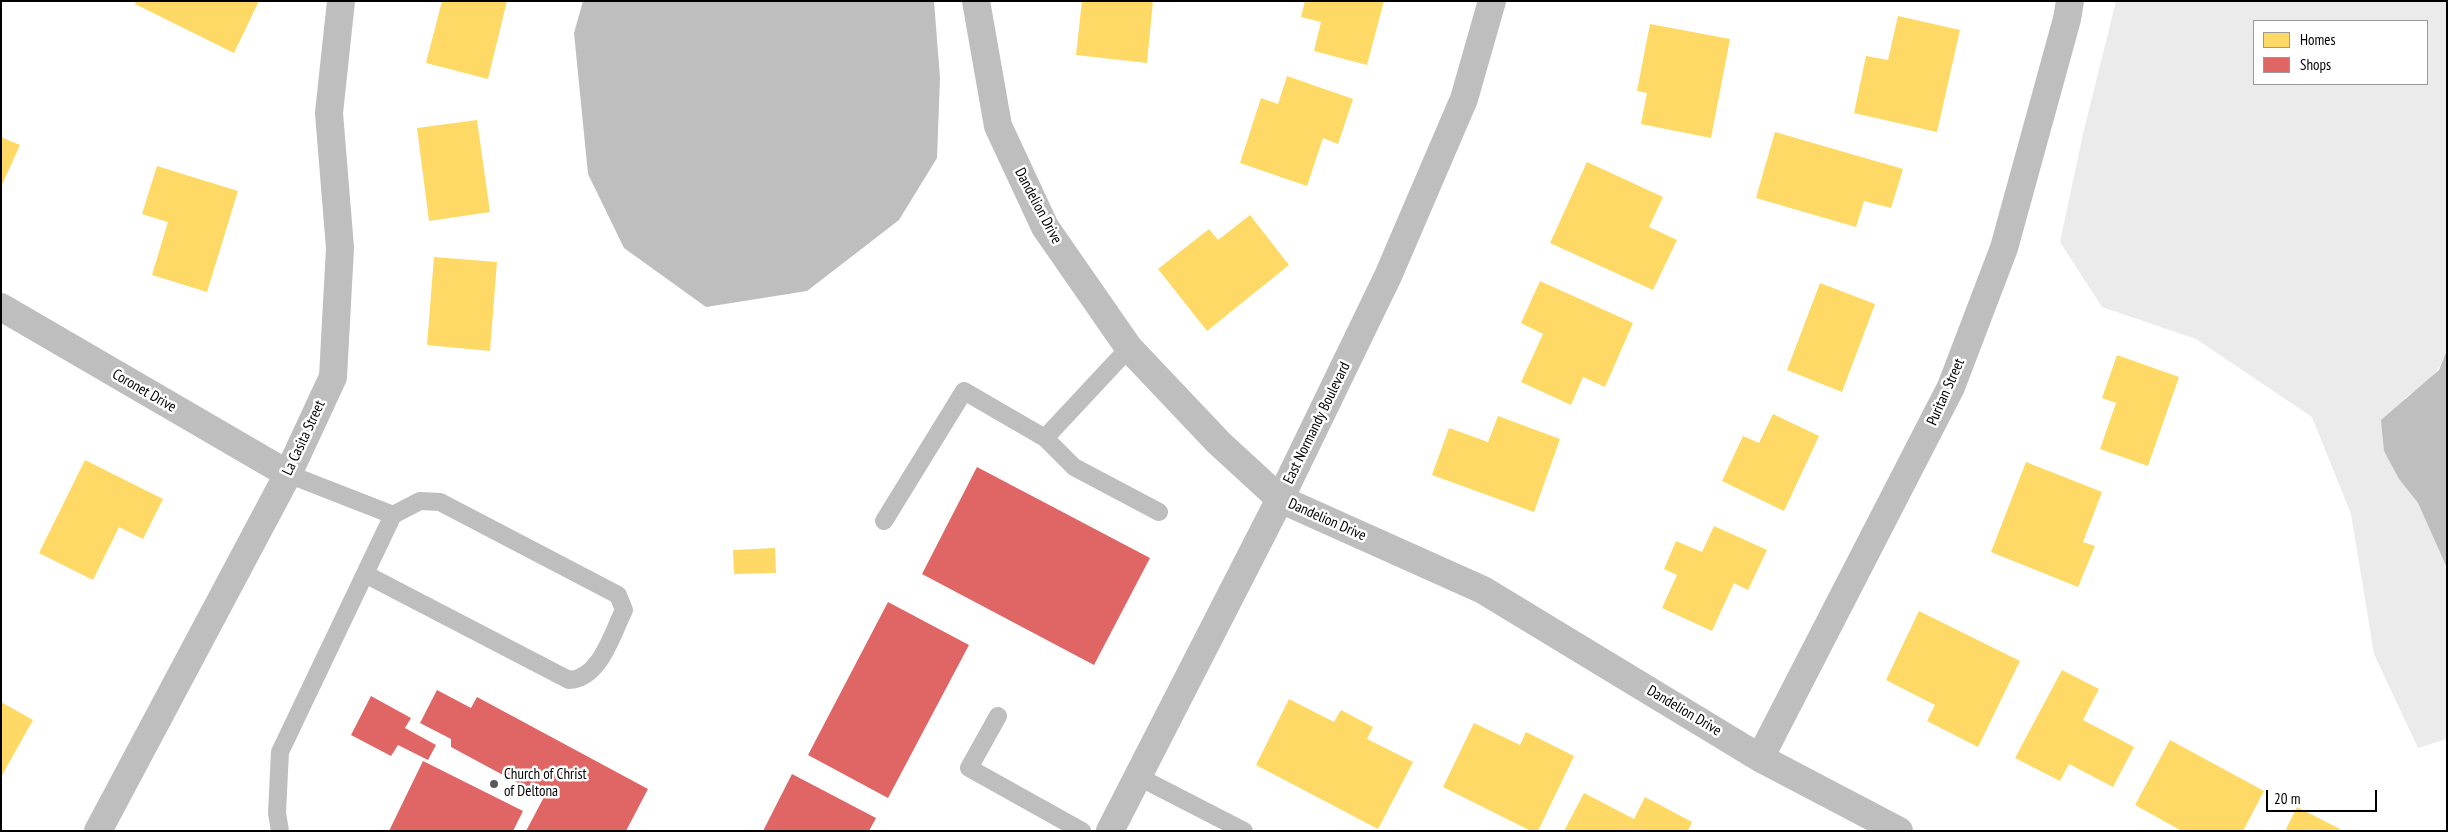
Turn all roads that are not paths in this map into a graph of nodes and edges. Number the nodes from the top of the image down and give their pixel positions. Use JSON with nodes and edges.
{"nodes":[{"id":1,"x":341,"y":1,"type":"edge"},
{"id":2,"x":976,"y":1,"type":"edge"},
{"id":3,"x":1492,"y":1,"type":"edge"},
{"id":4,"x":2070,"y":1,"type":"edge"},
{"id":5,"x":1,"y":307,"type":"edge"},
{"id":6,"x":1129,"y":348,"type":"junction"},
{"id":7,"x":1046,"y":438,"type":"junction"},
{"id":8,"x":288,"y":474,"type":"junction"},
{"id":9,"x":1280,"y":499,"type":"junction"},
{"id":10,"x":1159,"y":512,"type":"dead end"},
{"id":11,"x":393,"y":515,"type":"junction"},
{"id":12,"x":884,"y":521,"type":"dead end"},
{"id":13,"x":366,"y":574,"type":"junction"},
{"id":14,"x":998,"y":716,"type":"dead end"},
{"id":15,"x":1760,"y":758,"type":"junction"},
{"id":16,"x":1139,"y":777,"type":"junction"},
{"id":17,"x":98,"y":831,"type":"edge"},
{"id":18,"x":280,"y":831,"type":"edge"},
{"id":19,"x":1082,"y":831,"type":"edge"},
{"id":20,"x":1110,"y":831,"type":"edge"},
{"id":21,"x":1244,"y":831,"type":"edge"},
{"id":22,"x":1898,"y":831,"type":"edge"}],
"edges":[{"from":1,"to":8,"type":"street","name":"La Casita Street"},
{"from":2,"to":6,"type":"street","name":"Dandelion Drive"},
{"from":3,"to":9,"type":"street","name":"East Normandy Boulevard"},
{"from":4,"to":15,"type":"street","name":"Puritan Street"},
{"from":5,"to":8,"type":"street","name":"Coronet Drive"},
{"from":6,"to":7,"type":"lane"},
{"from":6,"to":9,"type":"street","name":"Dandelion Drive"},
{"from":7,"to":10,"type":"lane"},
{"from":7,"to":12,"type":"lane"},
{"from":8,"to":11,"type":"lane"},
{"from":8,"to":17,"type":"street","name":"La Casita Street"},
{"from":9,"to":15,"type":"street","name":"Dandelion Drive"},
{"from":9,"to":16,"type":"street","name":"East Normandy Boulevard"},
{"from":11,"to":13,"type":"lane"},
{"from":11,"to":13,"type":"lane"},
{"from":13,"to":18,"type":"lane"},
{"from":14,"to":19,"type":"lane"},
{"from":15,"to":22,"type":"street","name":"Dandelion Drive"},
{"from":16,"to":20,"type":"street","name":"East Normandy Boulevard"},
{"from":16,"to":21,"type":"lane"}]}
